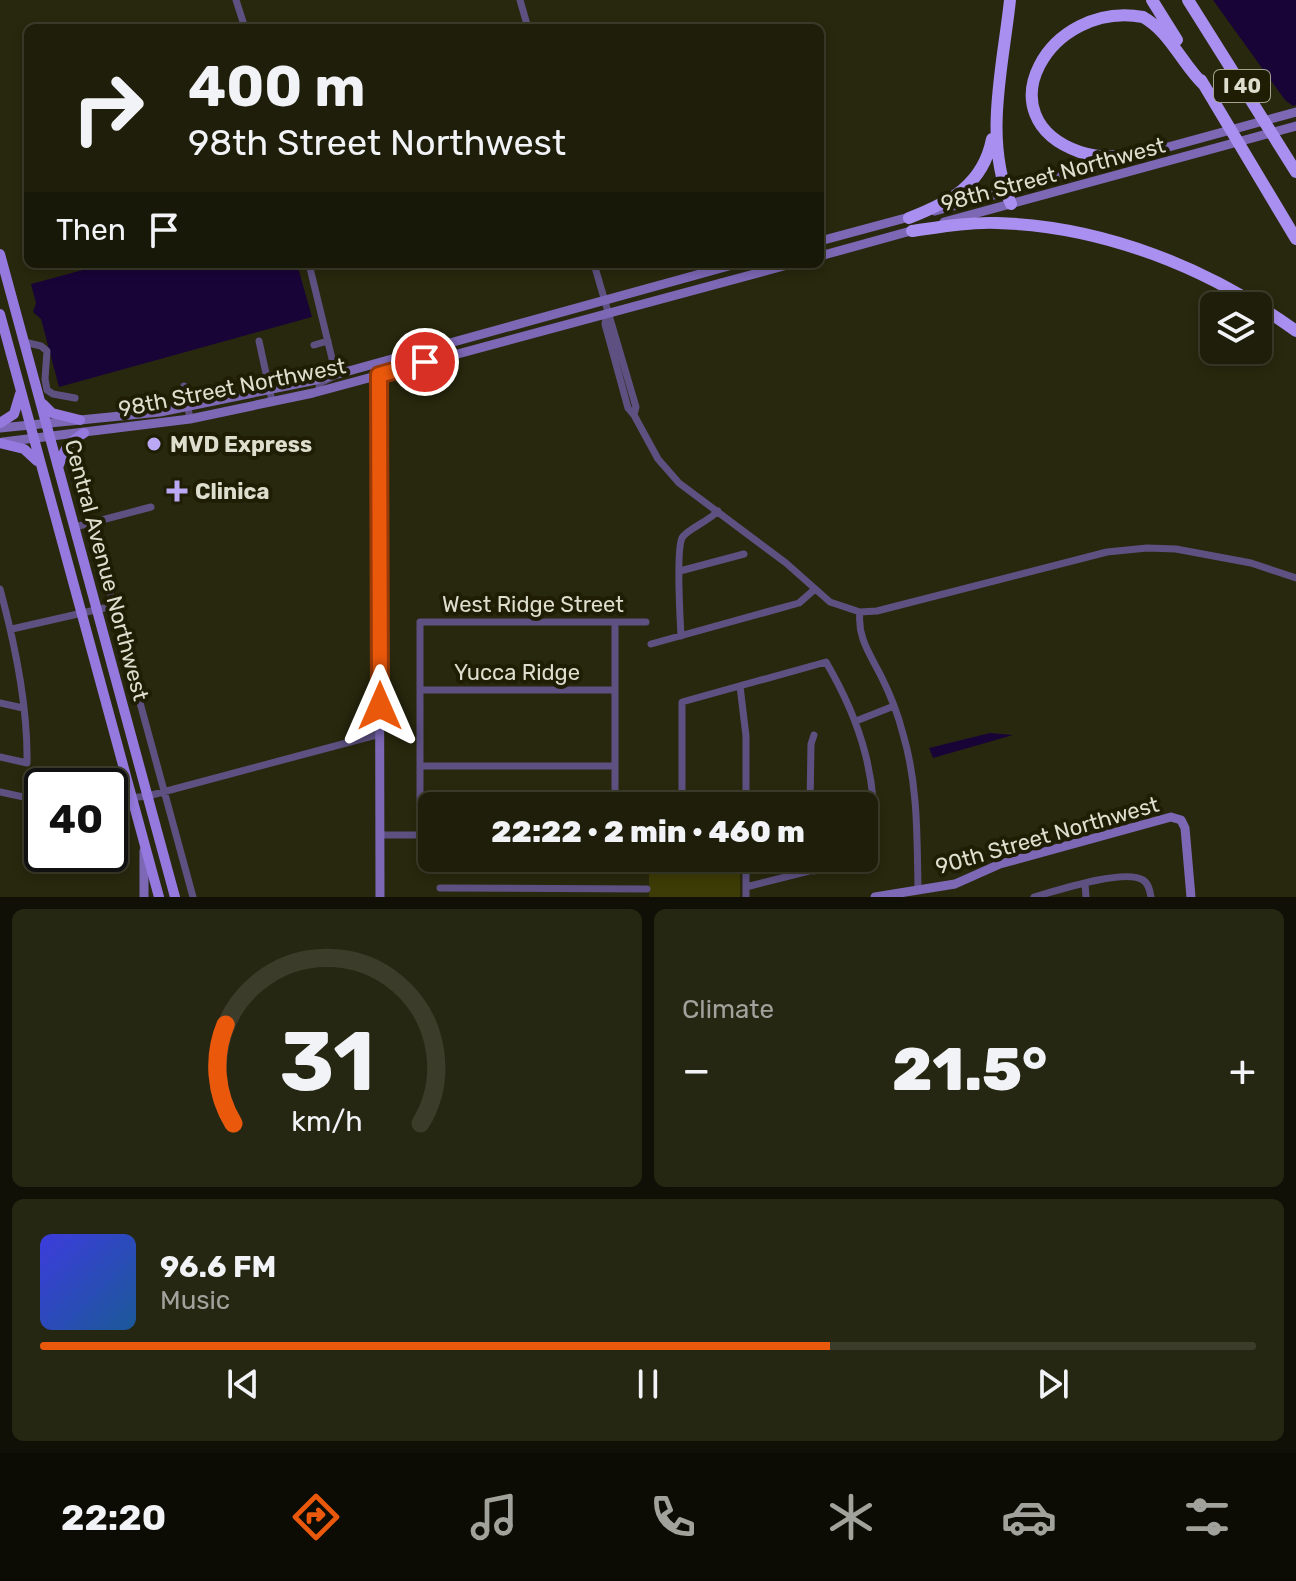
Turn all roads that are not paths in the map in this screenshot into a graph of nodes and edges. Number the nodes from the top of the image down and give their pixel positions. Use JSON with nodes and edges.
{"nodes":[{"id":1,"x":236,"y":0,"type":"edge"},
{"id":2,"x":520,"y":0,"type":"edge"},
{"id":3,"x":1010,"y":0,"type":"edge"},
{"id":4,"x":1152,"y":0,"type":"edge"},
{"id":5,"x":1188,"y":0,"type":"edge"},
{"id":6,"x":1069,"y":17,"type":"dead end"},
{"id":7,"x":244,"y":24,"type":"edge"},
{"id":8,"x":527,"y":24,"type":"edge"},
{"id":9,"x":1055,"y":27,"type":"dead end"},
{"id":10,"x":1204,"y":85,"type":"junction"},
{"id":11,"x":1294,"y":113,"type":"edge"},
{"id":12,"x":997,"y":116,"type":"junction"},
{"id":13,"x":1296,"y":126,"type":"edge"},
{"id":14,"x":1141,"y":155,"type":"junction"},
{"id":15,"x":1296,"y":172,"type":"edge"},
{"id":16,"x":1009,"y":199,"type":"junction"},
{"id":17,"x":910,"y":224,"type":"junction"},
{"id":18,"x":1296,"y":239,"type":"edge"},
{"id":19,"x":824,"y":240,"type":"edge"},
{"id":20,"x":0,"y":254,"type":"edge"},
{"id":21,"x":824,"y":255,"type":"edge"},
{"id":22,"x":310,"y":268,"type":"edge"},
{"id":23,"x":595,"y":268,"type":"edge"},
{"id":24,"x":721,"y":268,"type":"edge"},
{"id":25,"x":776,"y":268,"type":"edge"},
{"id":26,"x":604,"y":300,"type":"junction"},
{"id":27,"x":607,"y":312,"type":"junction"},
{"id":28,"x":0,"y":314,"type":"edge"},
{"id":29,"x":1296,"y":331,"type":"edge"},
{"id":30,"x":259,"y":341,"type":"dead end"},
{"id":31,"x":328,"y":341,"type":"junction"},
{"id":32,"x":24,"y":342,"type":"junction"},
{"id":33,"x":314,"y":345,"type":"dead end"},
{"id":34,"x":417,"y":351,"type":"junction"},
{"id":35,"x":359,"y":368,"type":"junction"},
{"id":36,"x":336,"y":375,"type":"junction"},
{"id":37,"x":379,"y":375,"type":"junction"},
{"id":38,"x":184,"y":386,"type":"dead end"},
{"id":39,"x":319,"y":387,"type":"junction"},
{"id":40,"x":21,"y":388,"type":"junction"},
{"id":41,"x":269,"y":390,"type":"junction"},
{"id":42,"x":75,"y":398,"type":"dead end"},
{"id":43,"x":40,"y":400,"type":"junction"},
{"id":44,"x":272,"y":401,"type":"junction"},
{"id":45,"x":188,"y":407,"type":"junction"},
{"id":46,"x":190,"y":419,"type":"junction"},
{"id":47,"x":80,"y":420,"type":"junction"},
{"id":48,"x":47,"y":423,"type":"junction"},
{"id":49,"x":0,"y":426,"type":"edge"},
{"id":50,"x":30,"y":426,"type":"junction"},
{"id":51,"x":84,"y":433,"type":"junction"},
{"id":52,"x":50,"y":436,"type":"junction"},
{"id":53,"x":34,"y":438,"type":"junction"},
{"id":54,"x":0,"y":442,"type":"edge"},
{"id":55,"x":41,"y":466,"type":"junction"},
{"id":56,"x":58,"y":467,"type":"junction"},
{"id":57,"x":151,"y":507,"type":"dead end"},
{"id":58,"x":718,"y":511,"type":"junction"},
{"id":59,"x":91,"y":523,"type":"junction"},
{"id":60,"x":75,"y":527,"type":"junction"},
{"id":61,"x":744,"y":554,"type":"dead end"},
{"id":62,"x":680,"y":571,"type":"junction"},
{"id":63,"x":1296,"y":578,"type":"edge"},
{"id":64,"x":815,"y":589,"type":"junction"},
{"id":65,"x":0,"y":591,"type":"edge"},
{"id":66,"x":113,"y":606,"type":"junction"},
{"id":67,"x":97,"y":610,"type":"junction"},
{"id":68,"x":860,"y":612,"type":"junction"},
{"id":69,"x":82,"y":614,"type":"junction"},
{"id":70,"x":615,"y":622,"type":"junction"},
{"id":71,"x":646,"y":622,"type":"dead end"},
{"id":72,"x":12,"y":629,"type":"junction"},
{"id":73,"x":681,"y":636,"type":"junction"},
{"id":74,"x":651,"y":644,"type":"dead end"},
{"id":75,"x":740,"y":686,"type":"junction"},
{"id":76,"x":420,"y":690,"type":"junction"},
{"id":77,"x":615,"y":690,"type":"junction"},
{"id":78,"x":0,"y":703,"type":"edge"},
{"id":79,"x":894,"y":706,"type":"junction"},
{"id":80,"x":23,"y":708,"type":"junction"},
{"id":81,"x":856,"y":721,"type":"junction"},
{"id":82,"x":380,"y":734,"type":"junction"},
{"id":83,"x":814,"y":735,"type":"dead end"},
{"id":84,"x":0,"y":757,"type":"edge"},
{"id":85,"x":420,"y":766,"type":"junction"},
{"id":86,"x":615,"y":766,"type":"junction"},
{"id":87,"x":0,"y":792,"type":"edge"},
{"id":88,"x":163,"y":792,"type":"junction"},
{"id":89,"x":420,"y":792,"type":"edge"},
{"id":90,"x":615,"y":792,"type":"edge"},
{"id":91,"x":682,"y":792,"type":"edge"},
{"id":92,"x":746,"y":792,"type":"edge"},
{"id":93,"x":810,"y":792,"type":"edge"},
{"id":94,"x":873,"y":792,"type":"edge"},
{"id":95,"x":132,"y":796,"type":"junction"},
{"id":96,"x":148,"y":796,"type":"junction"},
{"id":97,"x":24,"y":797,"type":"edge"},
{"id":98,"x":128,"y":797,"type":"edge"},
{"id":99,"x":380,"y":835,"type":"junction"},
{"id":100,"x":418,"y":835,"type":"edge"},
{"id":101,"x":746,"y":872,"type":"edge"},
{"id":102,"x":810,"y":872,"type":"edge"},
{"id":103,"x":171,"y":881,"type":"junction"},
{"id":104,"x":1085,"y":883,"type":"junction"},
{"id":105,"x":746,"y":887,"type":"junction"},
{"id":106,"x":440,"y":888,"type":"dead end"},
{"id":107,"x":647,"y":889,"type":"dead end"},
{"id":108,"x":475,"y":893,"type":"edge"},
{"id":109,"x":612,"y":893,"type":"edge"},
{"id":110,"x":918,"y":893,"type":"edge"},
{"id":111,"x":152,"y":895,"type":"edge"},
{"id":112,"x":175,"y":897,"type":"edge"},
{"id":113,"x":193,"y":897,"type":"edge"},
{"id":114,"x":380,"y":897,"type":"edge"},
{"id":115,"x":746,"y":897,"type":"edge"},
{"id":116,"x":875,"y":897,"type":"edge"},
{"id":117,"x":1034,"y":897,"type":"edge"},
{"id":118,"x":1086,"y":897,"type":"edge"},
{"id":119,"x":1151,"y":897,"type":"edge"},
{"id":120,"x":1191,"y":897,"type":"edge"}],
"edges":[{"from":1,"to":7,"type":"street"},
{"from":2,"to":8,"type":"street"},
{"from":3,"to":12,"type":"highway"},
{"from":4,"to":10,"type":"highway","number":"I 40"},
{"from":5,"to":15,"type":"highway","number":"I 40"},
{"from":6,"to":10,"type":"highway"},
{"from":9,"to":14,"type":"highway"},
{"from":10,"to":18,"type":"highway","number":"I 40"},
{"from":11,"to":14,"type":"main road","name":"98th Street Northwest"},
{"from":12,"to":16,"type":"highway"},
{"from":12,"to":17,"type":"highway"},
{"from":13,"to":16,"type":"main road","name":"98th Street Northwest"},
{"from":14,"to":16,"type":"main road","name":"98th Street Northwest"},
{"from":16,"to":17,"type":"main road","name":"98th Street Northwest"},
{"from":17,"to":19,"type":"main road","name":"98th Street Northwest"},
{"from":17,"to":21,"type":"main road","name":"98th Street Northwest"},
{"from":17,"to":29,"type":"highway"},
{"from":20,"to":32,"type":"main road","name":"Central Avenue Northwest"},
{"from":22,"to":31,"type":"street"},
{"from":23,"to":26,"type":"street"},
{"from":24,"to":26,"type":"main road","name":"98th Street Northwest"},
{"from":25,"to":27,"type":"main road","name":"98th Street Northwest"},
{"from":26,"to":27,"type":"street"},
{"from":26,"to":34,"type":"main road","name":"98th Street Northwest"},
{"from":27,"to":37,"type":"main road","name":"98th Street Northwest"},
{"from":27,"to":58,"type":"street"},
{"from":28,"to":40,"type":"main road"},
{"from":30,"to":41,"type":"street"},
{"from":31,"to":33,"type":"street"},
{"from":31,"to":36,"type":"street"},
{"from":32,"to":42,"type":"street"},
{"from":32,"to":43,"type":"main road","name":"Central Avenue Northwest"},
{"from":34,"to":35,"type":"main road","name":"98th Street Northwest"},
{"from":34,"to":37,"type":"main road"},
{"from":35,"to":36,"type":"main road","name":"98th Street Northwest"},
{"from":35,"to":39,"type":"main road"},
{"from":36,"to":39,"type":"street"},
{"from":36,"to":41,"type":"main road","name":"98th Street Northwest"},
{"from":37,"to":39,"type":"main road","name":"98th Street Northwest"},
{"from":37,"to":82,"type":"main road"},
{"from":38,"to":45,"type":"street"},
{"from":39,"to":44,"type":"main road","name":"98th Street Northwest"},
{"from":40,"to":49,"type":"main road"},
{"from":40,"to":50,"type":"main road"},
{"from":41,"to":44,"type":"street"},
{"from":41,"to":45,"type":"main road","name":"98th Street Northwest"},
{"from":43,"to":47,"type":"main road"},
{"from":43,"to":48,"type":"main road","name":"Central Avenue Northwest"},
{"from":44,"to":46,"type":"main road","name":"98th Street Northwest"},
{"from":45,"to":46,"type":"street"},
{"from":45,"to":47,"type":"main road","name":"98th Street Northwest"},
{"from":46,"to":51,"type":"main road","name":"98th Street Northwest"},
{"from":47,"to":48,"type":"main road","name":"98th Street Northwest"},
{"from":48,"to":50,"type":"main road","name":"98th Street Northwest"},
{"from":48,"to":52,"type":"main road","name":"Central Avenue Northwest"},
{"from":49,"to":50,"type":"main road","name":"98th Street Northwest"},
{"from":50,"to":53,"type":"main road"},
{"from":51,"to":52,"type":"main road","name":"98th Street Northwest"},
{"from":51,"to":56,"type":"main road"},
{"from":52,"to":53,"type":"main road","name":"98th Street Northwest"},
{"from":52,"to":56,"type":"main road","name":"Central Avenue Northwest"},
{"from":53,"to":54,"type":"main road","name":"98th Street Northwest"},
{"from":53,"to":55,"type":"main road"},
{"from":54,"to":55,"type":"main road"},
{"from":55,"to":69,"type":"main road"},
{"from":56,"to":60,"type":"main road","name":"Central Avenue Northwest"},
{"from":57,"to":59,"type":"street"},
{"from":58,"to":62,"type":"street"},
{"from":58,"to":64,"type":"street"},
{"from":59,"to":60,"type":"street"},
{"from":59,"to":66,"type":"street","name":"Central Avenue Northwest"},
{"from":60,"to":67,"type":"main road","name":"Central Avenue Northwest"},
{"from":61,"to":62,"type":"street"},
{"from":62,"to":73,"type":"street"},
{"from":63,"to":68,"type":"street"},
{"from":64,"to":68,"type":"street"},
{"from":64,"to":73,"type":"street"},
{"from":65,"to":72,"type":"street"},
{"from":66,"to":67,"type":"street"},
{"from":66,"to":88,"type":"street","name":"Central Avenue Northwest"},
{"from":67,"to":69,"type":"street"},
{"from":67,"to":96,"type":"main road","name":"Central Avenue Northwest"},
{"from":68,"to":79,"type":"street"},
{"from":69,"to":72,"type":"street"},
{"from":69,"to":95,"type":"main road"},
{"from":70,"to":71,"type":"street","name":"West Ridge Street"},
{"from":70,"to":76,"type":"street","name":"West Ridge Street"},
{"from":70,"to":77,"type":"street"},
{"from":72,"to":80,"type":"street"},
{"from":73,"to":74,"type":"street"},
{"from":75,"to":81,"type":"street"},
{"from":75,"to":91,"type":"street"},
{"from":75,"to":92,"type":"street"},
{"from":76,"to":77,"type":"street","name":"Yucca Ridge"},
{"from":76,"to":85,"type":"street"},
{"from":77,"to":86,"type":"street"},
{"from":78,"to":80,"type":"street"},
{"from":79,"to":81,"type":"street"},
{"from":79,"to":110,"type":"street"},
{"from":80,"to":84,"type":"street"},
{"from":81,"to":94,"type":"street"},
{"from":82,"to":88,"type":"street"},
{"from":82,"to":99,"type":"main road"},
{"from":83,"to":93,"type":"street"},
{"from":85,"to":86,"type":"street"},
{"from":85,"to":89,"type":"street"},
{"from":86,"to":90,"type":"street"},
{"from":87,"to":97,"type":"street"},
{"from":88,"to":96,"type":"street"},
{"from":88,"to":113,"type":"street","name":"Central Avenue Northwest"},
{"from":95,"to":96,"type":"street"},
{"from":95,"to":98,"type":"street"},
{"from":95,"to":111,"type":"main road"},
{"from":96,"to":103,"type":"main road","name":"Central Avenue Northwest"},
{"from":99,"to":100,"type":"street"},
{"from":99,"to":114,"type":"main road"},
{"from":101,"to":105,"type":"street"},
{"from":102,"to":105,"type":"street"},
{"from":103,"to":111,"type":"main road"},
{"from":103,"to":112,"type":"main road","name":"Central Avenue Northwest"},
{"from":104,"to":117,"type":"street"},
{"from":104,"to":118,"type":"street"},
{"from":104,"to":119,"type":"street"},
{"from":105,"to":115,"type":"street"},
{"from":106,"to":108,"type":"street"},
{"from":107,"to":109,"type":"street"},
{"from":108,"to":109,"type":"street"},
{"from":110,"to":116,"type":"main road","name":"90th Street Northwest"},
{"from":110,"to":120,"type":"main road","name":"90th Street Northwest"}]}
